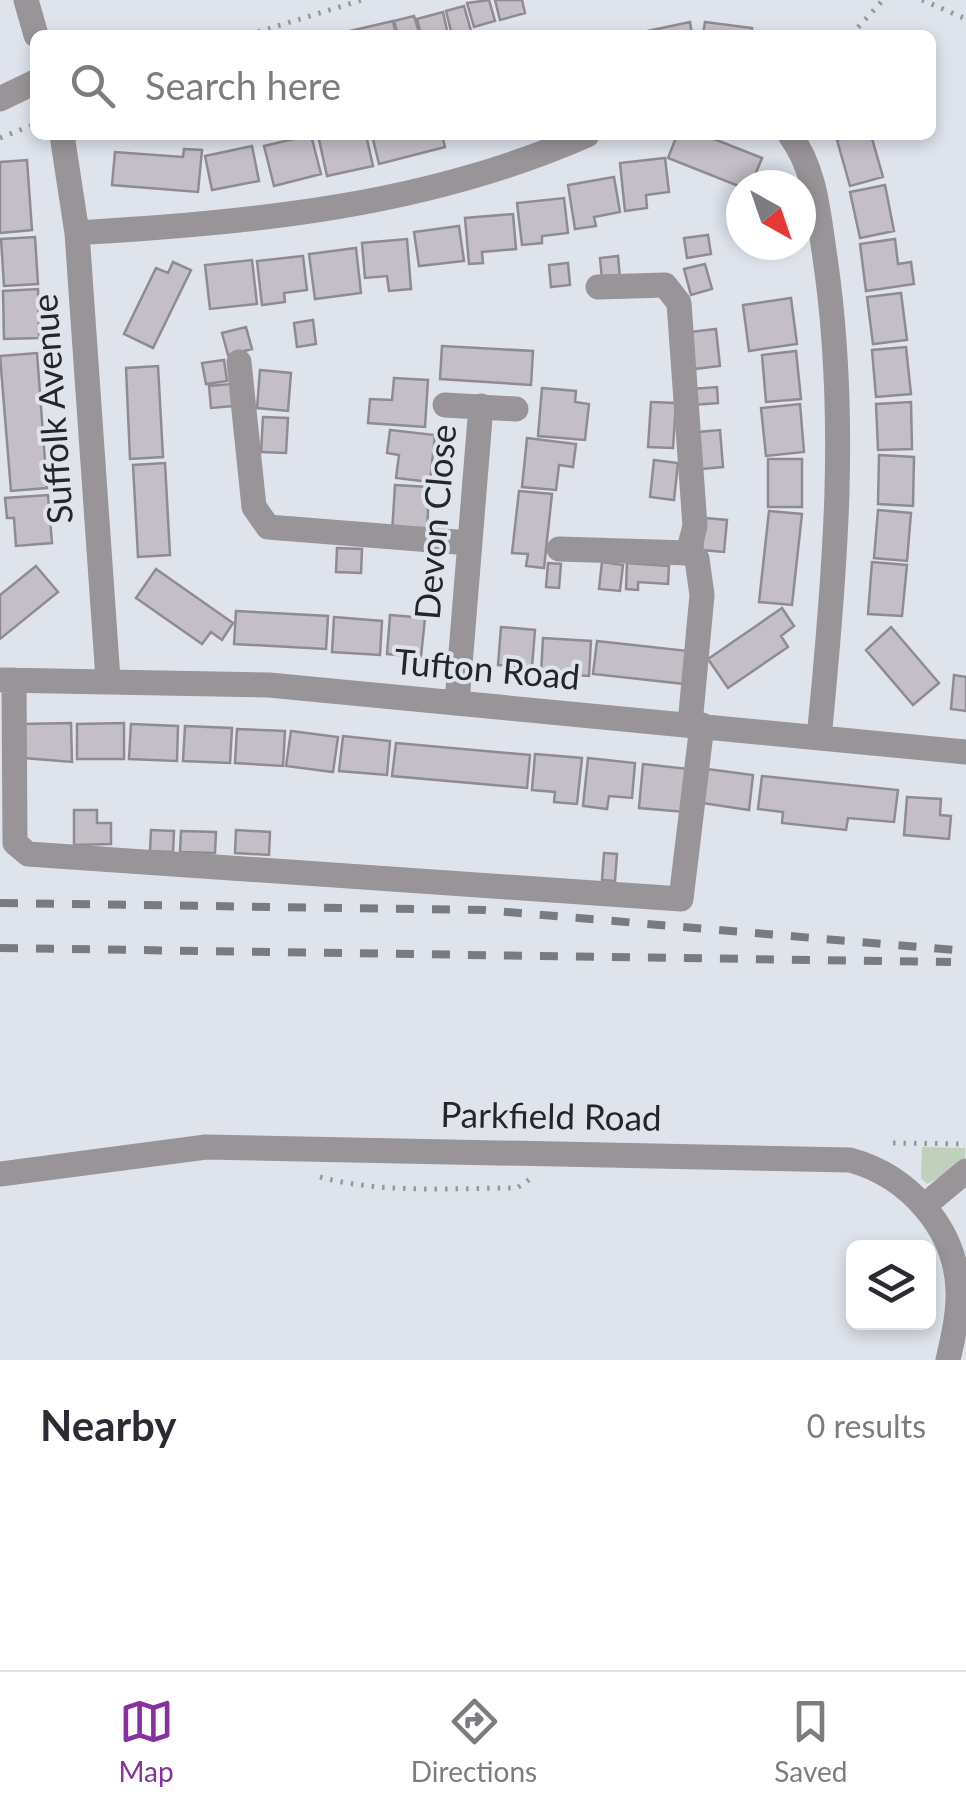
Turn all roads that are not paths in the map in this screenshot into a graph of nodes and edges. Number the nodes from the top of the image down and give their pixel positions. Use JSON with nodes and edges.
{"nodes":[{"id":1,"x":26,"y":0,"type":"edge"},
{"id":2,"x":35,"y":30,"type":"edge"},
{"id":3,"x":30,"y":84,"type":"edge"},
{"id":4,"x":0,"y":99,"type":"edge"},
{"id":5,"x":63,"y":140,"type":"edge"},
{"id":6,"x":573,"y":140,"type":"edge"},
{"id":7,"x":793,"y":140,"type":"edge"},
{"id":8,"x":78,"y":233,"type":"junction"},
{"id":9,"x":598,"y":287,"type":"dead end"},
{"id":10,"x":238,"y":362,"type":"dead end"},
{"id":11,"x":445,"y":405,"type":"dead end"},
{"id":12,"x":480,"y":406,"type":"junction"},
{"id":13,"x":516,"y":409,"type":"dead end"},
{"id":14,"x":469,"y":544,"type":"junction"},
{"id":15,"x":559,"y":549,"type":"dead end"},
{"id":16,"x":688,"y":553,"type":"junction"},
{"id":17,"x":7,"y":680,"type":"edge"},
{"id":18,"x":108,"y":680,"type":"junction"},
{"id":19,"x":457,"y":702,"type":"junction"},
{"id":20,"x":696,"y":724,"type":"junction"},
{"id":21,"x":819,"y":738,"type":"junction"},
{"id":22,"x":966,"y":752,"type":"edge"},
{"id":23,"x":966,"y":1171,"type":"edge"},
{"id":24,"x":0,"y":1174,"type":"edge"},
{"id":25,"x":924,"y":1206,"type":"junction"},
{"id":26,"x":948,"y":1360,"type":"edge"}],
"edges":[{"from":1,"to":2,"type":"street"},
{"from":3,"to":4,"type":"street"},
{"from":5,"to":8,"type":"street","name":"Suffolk Avenue"},
{"from":6,"to":8,"type":"street"},
{"from":7,"to":21,"type":"street"},
{"from":8,"to":18,"type":"street","name":"Suffolk Avenue"},
{"from":9,"to":16,"type":"street"},
{"from":10,"to":14,"type":"street"},
{"from":11,"to":12,"type":"street","name":"Devon Close"},
{"from":12,"to":13,"type":"street","name":"Devon Close"},
{"from":12,"to":14,"type":"street","name":"Devon Close"},
{"from":14,"to":19,"type":"street","name":"Devon Close"},
{"from":15,"to":16,"type":"street"},
{"from":16,"to":20,"type":"street"},
{"from":17,"to":18,"type":"street","name":"Tufton Road"},
{"from":17,"to":20,"type":"street"},
{"from":18,"to":19,"type":"street","name":"Tufton Road"},
{"from":19,"to":20,"type":"street","name":"Tufton Road"},
{"from":20,"to":21,"type":"street","name":"Tufton Road"},
{"from":21,"to":22,"type":"street","name":"Tufton Road"},
{"from":23,"to":25,"type":"street"},
{"from":24,"to":25,"type":"street","name":"Parkfield Road"},
{"from":25,"to":26,"type":"street","name":"Parkfield Road"}]}
